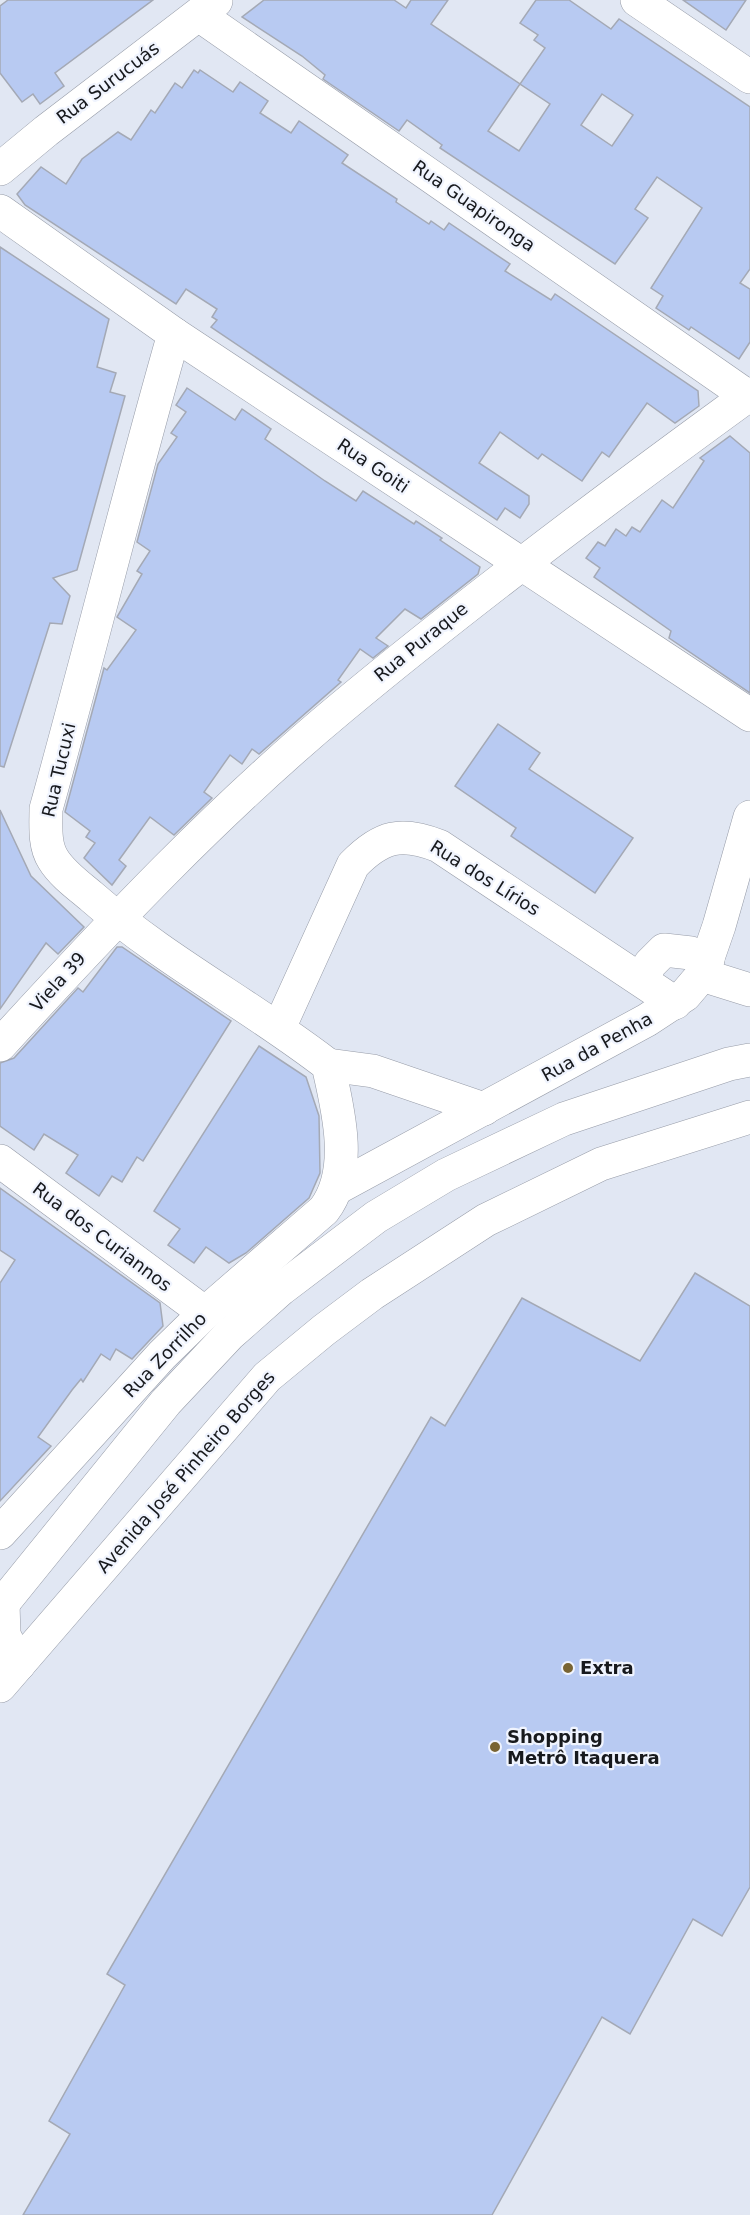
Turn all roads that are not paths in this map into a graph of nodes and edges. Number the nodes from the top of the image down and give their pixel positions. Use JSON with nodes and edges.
{"nodes":[{"id":1,"x":637,"y":0,"type":"edge"},
{"id":2,"x":208,"y":7,"type":"edge"},
{"id":3,"x":750,"y":77,"type":"edge"},
{"id":4,"x":0,"y":170,"type":"edge"},
{"id":5,"x":0,"y":211,"type":"edge"},
{"id":6,"x":174,"y":334,"type":"junction"},
{"id":7,"x":749,"y":396,"type":"edge"},
{"id":8,"x":522,"y":565,"type":"junction"},
{"id":9,"x":750,"y":715,"type":"edge"},
{"id":10,"x":750,"y":817,"type":"edge"},
{"id":11,"x":116,"y":918,"type":"junction"},
{"id":12,"x":705,"y":967,"type":"junction"},
{"id":13,"x":642,"y":980,"type":"junction"},
{"id":14,"x":750,"y":990,"type":"edge"},
{"id":15,"x":675,"y":1003,"type":"junction"},
{"id":16,"x":279,"y":1028,"type":"junction"},
{"id":17,"x":0,"y":1045,"type":"edge"},
{"id":18,"x":750,"y":1060,"type":"edge"},
{"id":19,"x":328,"y":1065,"type":"junction"},
{"id":20,"x":484,"y":1109,"type":"junction"},
{"id":21,"x":750,"y":1117,"type":"edge"},
{"id":22,"x":0,"y":1161,"type":"edge"},
{"id":23,"x":337,"y":1188,"type":"junction"},
{"id":24,"x":205,"y":1313,"type":"junction"},
{"id":25,"x":0,"y":1533,"type":"edge"},
{"id":26,"x":2,"y":1606,"type":"edge"},
{"id":27,"x":10,"y":1675,"type":"edge"}],
"edges":[{"from":1,"to":3,"type":"street"},
{"from":2,"to":4,"type":"street","name":"Rua Surucuás"},
{"from":2,"to":7,"type":"street","name":"Rua Guapironga"},
{"from":5,"to":6,"type":"street","name":"Rua Goiti"},
{"from":6,"to":8,"type":"street","name":"Rua Goiti"},
{"from":6,"to":11,"type":"street","name":"Rua Tucuxi"},
{"from":7,"to":8,"type":"street","name":"Rua Puraque"},
{"from":8,"to":9,"type":"street","name":"Rua Goiti"},
{"from":8,"to":11,"type":"street","name":"Rua Puraque"},
{"from":10,"to":12,"type":"street","name":"Rua da Penha"},
{"from":11,"to":16,"type":"street","name":"Rua Tucuxi"},
{"from":11,"to":17,"type":"street","name":"Viela 39"},
{"from":12,"to":13,"type":"street"},
{"from":12,"to":14,"type":"street"},
{"from":12,"to":15,"type":"street","name":"Rua da Penha"},
{"from":13,"to":15,"type":"street","name":"Rua dos Lírios"},
{"from":13,"to":16,"type":"street","name":"Rua dos Lírios"},
{"from":15,"to":20,"type":"street","name":"Rua da Penha"},
{"from":16,"to":19,"type":"street","name":"Rua Tucuxi"},
{"from":18,"to":26,"type":"street"},
{"from":19,"to":20,"type":"street"},
{"from":19,"to":23,"type":"street"},
{"from":20,"to":23,"type":"street","name":"Rua da Penha"},
{"from":21,"to":27,"type":"street","name":"Avenida José Pinheiro Borges"},
{"from":22,"to":24,"type":"street","name":"Rua dos Curiannos"},
{"from":23,"to":24,"type":"street","name":"Rua Zorrilho"},
{"from":24,"to":25,"type":"street","name":"Rua Zorrilho"},
{"from":26,"to":27,"type":"street"}]}
